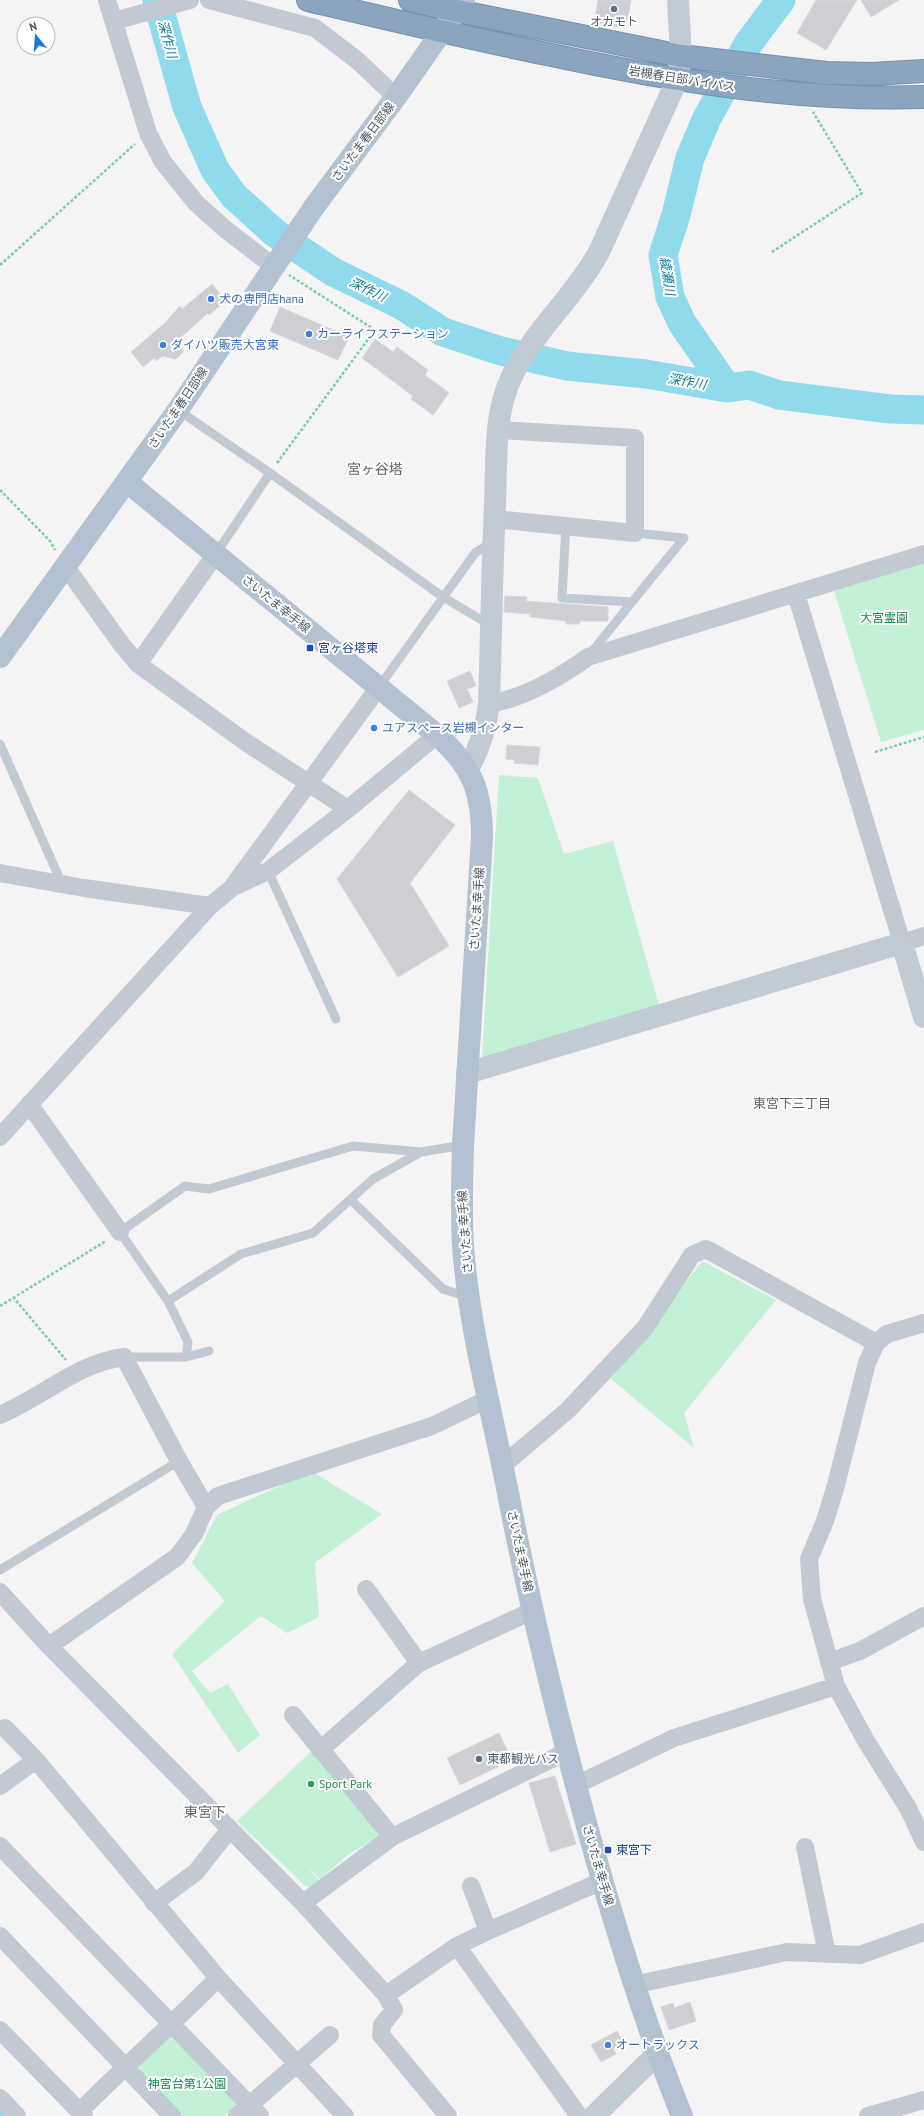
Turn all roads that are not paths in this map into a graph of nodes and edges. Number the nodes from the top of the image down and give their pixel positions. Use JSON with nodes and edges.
{"nodes":[{"id":1,"x":107,"y":0,"type":"edge"},
{"id":2,"x":209,"y":0,"type":"edge"},
{"id":3,"x":308,"y":0,"type":"edge"},
{"id":4,"x":410,"y":0,"type":"edge"},
{"id":5,"x":678,"y":0,"type":"edge"},
{"id":6,"x":183,"y":2,"type":"edge"},
{"id":7,"x":460,"y":6,"type":"edge"},
{"id":8,"x":114,"y":21,"type":"junction"},
{"id":9,"x":442,"y":32,"type":"junction"},
{"id":10,"x":681,"y":56,"type":"junction"},
{"id":11,"x":924,"y":71,"type":"edge"},
{"id":12,"x":676,"y":80,"type":"junction"},
{"id":13,"x":396,"y":97,"type":"junction"},
{"id":14,"x":924,"y":97,"type":"edge"},
{"id":15,"x":276,"y":262,"type":"junction"},
{"id":16,"x":178,"y":410,"type":"junction"},
{"id":17,"x":498,"y":430,"type":"junction"},
{"id":18,"x":270,"y":473,"type":"junction"},
{"id":19,"x":127,"y":482,"type":"junction"},
{"id":20,"x":494,"y":519,"type":"junction"},
{"id":21,"x":566,"y":524,"type":"junction"},
{"id":22,"x":635,"y":533,"type":"junction"},
{"id":23,"x":494,"y":541,"type":"junction"},
{"id":24,"x":924,"y":554,"type":"edge"},
{"id":25,"x":215,"y":555,"type":"junction"},
{"id":26,"x":66,"y":567,"type":"junction"},
{"id":27,"x":796,"y":594,"type":"junction"},
{"id":28,"x":443,"y":597,"type":"junction"},
{"id":29,"x":632,"y":602,"type":"junction"},
{"id":30,"x":491,"y":626,"type":"junction"},
{"id":31,"x":0,"y":657,"type":"edge"},
{"id":32,"x":588,"y":657,"type":"junction"},
{"id":33,"x":138,"y":664,"type":"junction"},
{"id":34,"x":379,"y":687,"type":"junction"},
{"id":35,"x":489,"y":704,"type":"junction"},
{"id":36,"x":437,"y":735,"type":"junction"},
{"id":37,"x":0,"y":744,"type":"edge"},
{"id":38,"x":468,"y":769,"type":"junction"},
{"id":39,"x":310,"y":783,"type":"junction"},
{"id":40,"x":348,"y":809,"type":"junction"},
{"id":41,"x":268,"y":871,"type":"junction"},
{"id":42,"x":0,"y":873,"type":"edge"},
{"id":43,"x":62,"y":884,"type":"junction"},
{"id":44,"x":233,"y":887,"type":"junction"},
{"id":45,"x":210,"y":906,"type":"junction"},
{"id":46,"x":924,"y":936,"type":"edge"},
{"id":47,"x":902,"y":942,"type":"junction"},
{"id":48,"x":924,"y":1018,"type":"edge"},
{"id":49,"x":336,"y":1019,"type":"dead end"},
{"id":50,"x":467,"y":1073,"type":"junction"},
{"id":51,"x":29,"y":1104,"type":"junction"},
{"id":52,"x":0,"y":1137,"type":"edge"},
{"id":53,"x":462,"y":1145,"type":"junction"},
{"id":54,"x":421,"y":1152,"type":"junction"},
{"id":55,"x":351,"y":1200,"type":"junction"},
{"id":56,"x":120,"y":1232,"type":"junction"},
{"id":57,"x":470,"y":1298,"type":"junction"},
{"id":58,"x":168,"y":1301,"type":"junction"},
{"id":59,"x":924,"y":1323,"type":"edge"},
{"id":60,"x":876,"y":1343,"type":"junction"},
{"id":61,"x":209,"y":1351,"type":"dead end"},
{"id":62,"x":124,"y":1357,"type":"junction"},
{"id":63,"x":186,"y":1357,"type":"junction"},
{"id":64,"x":488,"y":1399,"type":"junction"},
{"id":65,"x":0,"y":1415,"type":"edge"},
{"id":66,"x":179,"y":1462,"type":"junction"},
{"id":67,"x":502,"y":1466,"type":"junction"},
{"id":68,"x":206,"y":1507,"type":"junction"},
{"id":69,"x":0,"y":1570,"type":"edge"},
{"id":70,"x":366,"y":1589,"type":"dead end"},
{"id":71,"x":0,"y":1592,"type":"edge"},
{"id":72,"x":532,"y":1612,"type":"junction"},
{"id":73,"x":924,"y":1616,"type":"edge"},
{"id":74,"x":48,"y":1646,"type":"junction"},
{"id":75,"x":829,"y":1662,"type":"junction"},
{"id":76,"x":419,"y":1663,"type":"junction"},
{"id":77,"x":836,"y":1686,"type":"junction"},
{"id":78,"x":293,"y":1714,"type":"dead end"},
{"id":79,"x":3,"y":1726,"type":"edge"},
{"id":80,"x":320,"y":1750,"type":"junction"},
{"id":81,"x":566,"y":1752,"type":"junction"},
{"id":82,"x":36,"y":1760,"type":"junction"},
{"id":83,"x":576,"y":1785,"type":"junction"},
{"id":84,"x":0,"y":1786,"type":"edge"},
{"id":85,"x":229,"y":1830,"type":"junction"},
{"id":86,"x":392,"y":1837,"type":"junction"},
{"id":87,"x":924,"y":1842,"type":"edge"},
{"id":88,"x":0,"y":1846,"type":"edge"},
{"id":89,"x":805,"y":1847,"type":"dead end"},
{"id":90,"x":602,"y":1881,"type":"junction"},
{"id":91,"x":471,"y":1886,"type":"dead end"},
{"id":92,"x":154,"y":1903,"type":"junction"},
{"id":93,"x":303,"y":1903,"type":"junction"},
{"id":94,"x":488,"y":1931,"type":"junction"},
{"id":95,"x":924,"y":1932,"type":"edge"},
{"id":96,"x":0,"y":1936,"type":"edge"},
{"id":97,"x":457,"y":1946,"type":"junction"},
{"id":98,"x":827,"y":1954,"type":"junction"},
{"id":99,"x":218,"y":1978,"type":"junction"},
{"id":100,"x":633,"y":1985,"type":"junction"},
{"id":101,"x":386,"y":1995,"type":"junction"},
{"id":102,"x":173,"y":2024,"type":"junction"},
{"id":103,"x":0,"y":2030,"type":"edge"},
{"id":104,"x":330,"y":2035,"type":"dead end"},
{"id":105,"x":657,"y":2054,"type":"junction"},
{"id":106,"x":296,"y":2064,"type":"junction"},
{"id":107,"x":124,"y":2067,"type":"junction"},
{"id":108,"x":0,"y":2098,"type":"edge"},
{"id":109,"x":924,"y":2100,"type":"edge"},
{"id":110,"x":248,"y":2112,"type":"edge"},
{"id":111,"x":82,"y":2113,"type":"edge"},
{"id":112,"x":17,"y":2116,"type":"edge"},
{"id":113,"x":172,"y":2116,"type":"edge"},
{"id":114,"x":345,"y":2116,"type":"edge"},
{"id":115,"x":448,"y":2116,"type":"edge"},
{"id":116,"x":579,"y":2116,"type":"edge"},
{"id":117,"x":594,"y":2116,"type":"edge"},
{"id":118,"x":682,"y":2116,"type":"edge"},
{"id":119,"x":868,"y":2116,"type":"edge"}],
"edges":[{"from":1,"to":8,"type":"street"},
{"from":2,"to":13,"type":"street"},
{"from":3,"to":9,"type":"highway","name":"岩槻春日部バイパス"},
{"from":4,"to":7,"type":"highway","name":"岩槻春日部バイパス"},
{"from":5,"to":10,"type":"street"},
{"from":6,"to":8,"type":"street"},
{"from":7,"to":9,"type":"main road","name":"さいたま春日部線"},
{"from":7,"to":10,"type":"highway","name":"岩槻春日部バイパス"},
{"from":8,"to":15,"type":"street"},
{"from":9,"to":12,"type":"highway","name":"岩槻春日部バイパス"},
{"from":9,"to":13,"type":"main road","name":"さいたま春日部線"},
{"from":10,"to":11,"type":"highway","name":"岩槻春日部バイパス"},
{"from":10,"to":12,"type":"street"},
{"from":12,"to":14,"type":"highway","name":"岩槻春日部バイパス"},
{"from":12,"to":17,"type":"street"},
{"from":13,"to":15,"type":"main road","name":"さいたま春日部線"},
{"from":15,"to":16,"type":"main road","name":"さいたま春日部線"},
{"from":16,"to":18,"type":"lane"},
{"from":16,"to":19,"type":"main road","name":"さいたま春日部線"},
{"from":17,"to":20,"type":"street"},
{"from":17,"to":22,"type":"street"},
{"from":18,"to":25,"type":"lane"},
{"from":18,"to":28,"type":"lane"},
{"from":19,"to":25,"type":"main road","name":"さいたま幸手線"},
{"from":19,"to":26,"type":"main road","name":"さいたま春日部線"},
{"from":20,"to":21,"type":"street"},
{"from":20,"to":23,"type":"street"},
{"from":21,"to":22,"type":"street"},
{"from":21,"to":29,"type":"lane"},
{"from":22,"to":29,"type":"lane"},
{"from":23,"to":28,"type":"lane"},
{"from":23,"to":30,"type":"street"},
{"from":24,"to":27,"type":"street"},
{"from":25,"to":33,"type":"street"},
{"from":25,"to":34,"type":"main road","name":"さいたま幸手線"},
{"from":26,"to":31,"type":"main road","name":"さいたま春日部線"},
{"from":26,"to":33,"type":"street"},
{"from":27,"to":32,"type":"street"},
{"from":27,"to":47,"type":"street"},
{"from":28,"to":30,"type":"lane"},
{"from":28,"to":34,"type":"lane"},
{"from":29,"to":32,"type":"lane"},
{"from":30,"to":35,"type":"street"},
{"from":32,"to":35,"type":"street"},
{"from":33,"to":39,"type":"street"},
{"from":34,"to":36,"type":"main road","name":"さいたま幸手線"},
{"from":34,"to":39,"type":"street"},
{"from":35,"to":38,"type":"street"},
{"from":36,"to":38,"type":"main road","name":"さいたま幸手線"},
{"from":36,"to":40,"type":"street"},
{"from":37,"to":43,"type":"lane"},
{"from":38,"to":50,"type":"main road","name":"さいたま幸手線"},
{"from":39,"to":40,"type":"street"},
{"from":39,"to":44,"type":"street"},
{"from":40,"to":41,"type":"street"},
{"from":41,"to":44,"type":"street"},
{"from":41,"to":49,"type":"lane"},
{"from":42,"to":43,"type":"street"},
{"from":43,"to":45,"type":"street"},
{"from":44,"to":45,"type":"street"},
{"from":45,"to":51,"type":"street"},
{"from":46,"to":47,"type":"street"},
{"from":47,"to":48,"type":"street"},
{"from":47,"to":50,"type":"street"},
{"from":50,"to":53,"type":"main road","name":"さいたま幸手線"},
{"from":51,"to":52,"type":"street"},
{"from":51,"to":56,"type":"street"},
{"from":53,"to":54,"type":"lane"},
{"from":53,"to":57,"type":"main road","name":"さいたま幸手線"},
{"from":54,"to":55,"type":"lane"},
{"from":54,"to":56,"type":"lane"},
{"from":55,"to":57,"type":"lane"},
{"from":55,"to":58,"type":"lane"},
{"from":56,"to":58,"type":"lane"},
{"from":57,"to":64,"type":"main road","name":"さいたま幸手線"},
{"from":58,"to":63,"type":"lane"},
{"from":59,"to":60,"type":"street"},
{"from":60,"to":67,"type":"street"},
{"from":60,"to":75,"type":"street"},
{"from":61,"to":63,"type":"lane"},
{"from":62,"to":63,"type":"lane"},
{"from":62,"to":65,"type":"street"},
{"from":62,"to":66,"type":"street"},
{"from":64,"to":67,"type":"main road","name":"さいたま幸手線"},
{"from":64,"to":68,"type":"street"},
{"from":66,"to":68,"type":"street"},
{"from":66,"to":69,"type":"lane"},
{"from":67,"to":72,"type":"main road","name":"さいたま幸手線"},
{"from":68,"to":74,"type":"street"},
{"from":70,"to":76,"type":"street"},
{"from":71,"to":74,"type":"street"},
{"from":72,"to":76,"type":"street"},
{"from":72,"to":81,"type":"main road","name":"さいたま幸手線"},
{"from":73,"to":75,"type":"street"},
{"from":74,"to":85,"type":"street"},
{"from":75,"to":77,"type":"street"},
{"from":76,"to":80,"type":"street"},
{"from":77,"to":83,"type":"street"},
{"from":77,"to":87,"type":"street"},
{"from":78,"to":80,"type":"street"},
{"from":79,"to":82,"type":"street"},
{"from":80,"to":86,"type":"street"},
{"from":81,"to":83,"type":"main road","name":"さいたま幸手線"},
{"from":81,"to":86,"type":"street"},
{"from":82,"to":84,"type":"street"},
{"from":82,"to":92,"type":"street"},
{"from":83,"to":90,"type":"main road","name":"さいたま幸手線"},
{"from":85,"to":92,"type":"street"},
{"from":85,"to":93,"type":"street"},
{"from":86,"to":93,"type":"street"},
{"from":88,"to":102,"type":"street"},
{"from":89,"to":98,"type":"street"},
{"from":90,"to":94,"type":"street"},
{"from":90,"to":100,"type":"main road","name":"さいたま幸手線"},
{"from":91,"to":94,"type":"street"},
{"from":92,"to":99,"type":"street"},
{"from":93,"to":101,"type":"street"},
{"from":94,"to":97,"type":"street"},
{"from":95,"to":98,"type":"street"},
{"from":96,"to":107,"type":"street"},
{"from":97,"to":101,"type":"street"},
{"from":97,"to":116,"type":"street"},
{"from":98,"to":100,"type":"street"},
{"from":99,"to":102,"type":"street"},
{"from":99,"to":106,"type":"street"},
{"from":100,"to":105,"type":"main road","name":"さいたま幸手線"},
{"from":101,"to":115,"type":"street"},
{"from":102,"to":107,"type":"street"},
{"from":102,"to":110,"type":"street"},
{"from":103,"to":111,"type":"street"},
{"from":104,"to":106,"type":"street"},
{"from":105,"to":117,"type":"street"},
{"from":105,"to":118,"type":"main road","name":"さいたま幸手線"},
{"from":106,"to":110,"type":"street"},
{"from":106,"to":114,"type":"street"},
{"from":107,"to":111,"type":"street"},
{"from":107,"to":113,"type":"street"},
{"from":108,"to":112,"type":"street"},
{"from":109,"to":119,"type":"street"}]}
